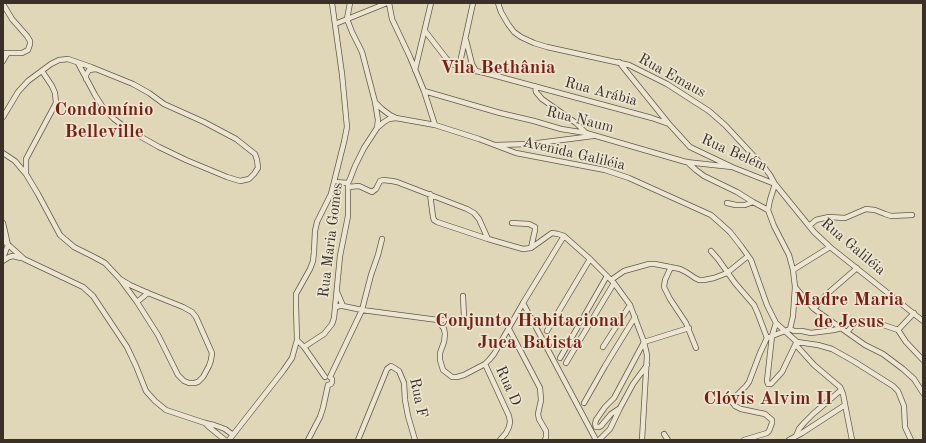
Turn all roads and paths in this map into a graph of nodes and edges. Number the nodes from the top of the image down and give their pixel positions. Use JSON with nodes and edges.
{"nodes":[{"id":1,"x":332,"y":3,"type":"edge"},
{"id":2,"x":350,"y":3,"type":"edge"},
{"id":3,"x":388,"y":3,"type":"edge"},
{"id":4,"x":431,"y":3,"type":"edge"},
{"id":5,"x":473,"y":3,"type":"edge"},
{"id":6,"x":498,"y":3,"type":"edge"},
{"id":7,"x":3,"y":4,"type":"edge"},
{"id":8,"x":347,"y":19,"type":"junction"},
{"id":9,"x":335,"y":24,"type":"junction"},
{"id":10,"x":425,"y":31,"type":"junction"},
{"id":11,"x":465,"y":39,"type":"junction"},
{"id":12,"x":5,"y":53,"type":"edge"},
{"id":13,"x":3,"y":61,"type":"edge"},
{"id":14,"x":619,"y":62,"type":"junction"},
{"id":15,"x":78,"y":63,"type":"junction"},
{"id":16,"x":459,"y":67,"type":"junction"},
{"id":17,"x":98,"y":69,"type":"junction"},
{"id":18,"x":476,"y":70,"type":"junction"},
{"id":19,"x":42,"y":71,"type":"junction"},
{"id":20,"x":415,"y":71,"type":"junction"},
{"id":21,"x":86,"y":80,"type":"junction"},
{"id":22,"x":535,"y":86,"type":"junction"},
{"id":23,"x":424,"y":91,"type":"junction"},
{"id":24,"x":375,"y":102,"type":"junction"},
{"id":25,"x":3,"y":117,"type":"edge"},
{"id":26,"x":396,"y":118,"type":"junction"},
{"id":27,"x":669,"y":124,"type":"junction"},
{"id":28,"x":435,"y":125,"type":"junction"},
{"id":29,"x":378,"y":128,"type":"junction"},
{"id":30,"x":586,"y":133,"type":"junction"},
{"id":31,"x":596,"y":136,"type":"junction"},
{"id":32,"x":494,"y":145,"type":"junction"},
{"id":33,"x":3,"y":153,"type":"edge"},
{"id":34,"x":26,"y":159,"type":"junction"},
{"id":35,"x":15,"y":161,"type":"junction"},
{"id":36,"x":686,"y":162,"type":"junction"},
{"id":37,"x":732,"y":167,"type":"junction"},
{"id":38,"x":26,"y":174,"type":"junction"},
{"id":39,"x":335,"y":182,"type":"junction"},
{"id":40,"x":775,"y":184,"type":"junction"},
{"id":41,"x":348,"y":185,"type":"junction"},
{"id":42,"x":430,"y":194,"type":"junction"},
{"id":43,"x":753,"y":202,"type":"junction"},
{"id":44,"x":727,"y":203,"type":"dead end"},
{"id":45,"x":768,"y":210,"type":"junction"},
{"id":46,"x":912,"y":215,"type":"dead end"},
{"id":47,"x":512,"y":223,"type":"dead end"},
{"id":48,"x":3,"y":224,"type":"edge"},
{"id":49,"x":809,"y":226,"type":"junction"},
{"id":50,"x":564,"y":236,"type":"junction"},
{"id":51,"x":382,"y":239,"type":"dead end"},
{"id":52,"x":488,"y":239,"type":"junction"},
{"id":53,"x":3,"y":240,"type":"edge"},
{"id":54,"x":8,"y":245,"type":"junction"},
{"id":55,"x":830,"y":247,"type":"junction"},
{"id":56,"x":531,"y":248,"type":"junction"},
{"id":57,"x":711,"y":251,"type":"dead end"},
{"id":58,"x":748,"y":256,"type":"junction"},
{"id":59,"x":3,"y":258,"type":"edge"},
{"id":60,"x":24,"y":259,"type":"junction"},
{"id":61,"x":590,"y":259,"type":"junction"},
{"id":62,"x":3,"y":261,"type":"edge"},
{"id":63,"x":671,"y":267,"type":"junction"},
{"id":64,"x":857,"y":268,"type":"junction"},
{"id":65,"x":793,"y":270,"type":"junction"},
{"id":66,"x":727,"y":273,"type":"junction"},
{"id":67,"x":120,"y":279,"type":"junction"},
{"id":68,"x":611,"y":279,"type":"junction"},
{"id":69,"x":795,"y":287,"type":"junction"},
{"id":70,"x":336,"y":290,"type":"junction"},
{"id":71,"x":148,"y":293,"type":"junction"},
{"id":72,"x":463,"y":296,"type":"dead end"},
{"id":73,"x":137,"y":302,"type":"junction"},
{"id":74,"x":523,"y":303,"type":"junction"},
{"id":75,"x":630,"y":304,"type":"junction"},
{"id":76,"x":343,"y":306,"type":"junction"},
{"id":77,"x":335,"y":308,"type":"junction"},
{"id":78,"x":814,"y":309,"type":"junction"},
{"id":79,"x":362,"y":310,"type":"junction"},
{"id":80,"x":914,"y":313,"type":"junction"},
{"id":81,"x":635,"y":317,"type":"junction"},
{"id":82,"x":438,"y":320,"type":"junction"},
{"id":83,"x":923,"y":320,"type":"edge"},
{"id":84,"x":776,"y":323,"type":"junction"},
{"id":85,"x":689,"y":328,"type":"junction"},
{"id":86,"x":841,"y":328,"type":"junction"},
{"id":87,"x":509,"y":329,"type":"junction"},
{"id":88,"x":790,"y":330,"type":"junction"},
{"id":89,"x":898,"y":330,"type":"junction"},
{"id":90,"x":547,"y":331,"type":"dead end"},
{"id":91,"x":784,"y":331,"type":"junction"},
{"id":92,"x":847,"y":332,"type":"junction"},
{"id":93,"x":770,"y":337,"type":"junction"},
{"id":94,"x":297,"y":340,"type":"junction"},
{"id":95,"x":644,"y":342,"type":"junction"},
{"id":96,"x":796,"y":343,"type":"junction"},
{"id":97,"x":304,"y":347,"type":"junction"},
{"id":98,"x":603,"y":347,"type":"dead end"},
{"id":99,"x":696,"y":348,"type":"dead end"},
{"id":100,"x":560,"y":358,"type":"dead end"},
{"id":101,"x":923,"y":360,"type":"edge"},
{"id":102,"x":566,"y":363,"type":"dead end"},
{"id":103,"x":485,"y":364,"type":"junction"},
{"id":104,"x":647,"y":365,"type":"junction"},
{"id":105,"x":328,"y":377,"type":"junction"},
{"id":106,"x":841,"y":390,"type":"junction"},
{"id":107,"x":923,"y":393,"type":"edge"},
{"id":108,"x":584,"y":403,"type":"dead end"},
{"id":109,"x":845,"y":405,"type":"junction"},
{"id":110,"x":620,"y":408,"type":"junction"},
{"id":111,"x":205,"y":422,"type":"junction"},
{"id":112,"x":664,"y":434,"type":"dead end"},
{"id":113,"x":233,"y":435,"type":"junction"},
{"id":114,"x":764,"y":435,"type":"junction"},
{"id":115,"x":796,"y":436,"type":"junction"},
{"id":116,"x":225,"y":440,"type":"edge"},
{"id":117,"x":229,"y":440,"type":"edge"},
{"id":118,"x":308,"y":440,"type":"edge"},
{"id":119,"x":358,"y":440,"type":"edge"},
{"id":120,"x":415,"y":440,"type":"edge"},
{"id":121,"x":500,"y":440,"type":"edge"},
{"id":122,"x":545,"y":440,"type":"edge"},
{"id":123,"x":596,"y":440,"type":"edge"},
{"id":124,"x":599,"y":440,"type":"edge"},
{"id":125,"x":642,"y":440,"type":"edge"},
{"id":126,"x":668,"y":440,"type":"edge"},
{"id":127,"x":744,"y":440,"type":"edge"},
{"id":128,"x":766,"y":440,"type":"edge"},
{"id":129,"x":789,"y":440,"type":"edge"},
{"id":130,"x":852,"y":440,"type":"edge"},
{"id":131,"x":911,"y":440,"type":"edge"}],
"edges":[{"from":1,"to":9,"type":"street"},
{"from":2,"to":8,"type":"street"},
{"from":3,"to":8,"type":"street"},
{"from":3,"to":20,"type":"street"},
{"from":4,"to":10,"type":"street"},
{"from":5,"to":11,"type":"street"},
{"from":6,"to":14,"type":"street","name":"Rua Emaus"},
{"from":7,"to":12,"type":"street"},
{"from":8,"to":9,"type":"street"},
{"from":8,"to":24,"type":"street"},
{"from":9,"to":39,"type":"street"},
{"from":10,"to":16,"type":"street","name":"Rua Arábia"},
{"from":10,"to":20,"type":"street"},
{"from":11,"to":16,"type":"street"},
{"from":11,"to":18,"type":"street"},
{"from":12,"to":13,"type":"street"},
{"from":14,"to":27,"type":"street","name":"Rua Belém"},
{"from":14,"to":40,"type":"street","name":"Rua Emaus"},
{"from":15,"to":17,"type":"street"},
{"from":15,"to":19,"type":"street"},
{"from":15,"to":21,"type":"street"},
{"from":16,"to":18,"type":"street","name":"Rua Arábia"},
{"from":17,"to":21,"type":"street"},
{"from":17,"to":21,"type":"street"},
{"from":18,"to":22,"type":"street","name":"Rua Arábia"},
{"from":19,"to":25,"type":"street"},
{"from":19,"to":34,"type":"street"},
{"from":20,"to":23,"type":"street"},
{"from":22,"to":27,"type":"street","name":"Rua Arábia"},
{"from":22,"to":30,"type":"street"},
{"from":23,"to":28,"type":"street"},
{"from":23,"to":30,"type":"street","name":"Rua Naum"},
{"from":24,"to":26,"type":"street"},
{"from":24,"to":29,"type":"street"},
{"from":26,"to":28,"type":"street","name":"Avenida Galiléia"},
{"from":26,"to":29,"type":"street"},
{"from":27,"to":37,"type":"street","name":"Rua Belém"},
{"from":28,"to":32,"type":"street","name":"Avenida Galiléia"},
{"from":29,"to":41,"type":"street","name":"Rua Maria Gomes"},
{"from":30,"to":31,"type":"street","name":"Rua Naum"},
{"from":31,"to":32,"type":"street"},
{"from":31,"to":36,"type":"street","name":"Rua Naum"},
{"from":32,"to":58,"type":"street","name":"Avenida Galiléia"},
{"from":33,"to":35,"type":"street"},
{"from":34,"to":35,"type":"street"},
{"from":34,"to":38,"type":"street"},
{"from":35,"to":38,"type":"street"},
{"from":36,"to":37,"type":"street","name":"Rua Naum"},
{"from":36,"to":43,"type":"street"},
{"from":37,"to":40,"type":"street","name":"Rua Belém"},
{"from":38,"to":67,"type":"street"},
{"from":39,"to":41,"type":"street"},
{"from":39,"to":94,"type":"street"},
{"from":40,"to":45,"type":"street"},
{"from":40,"to":49,"type":"street","name":"Rua Galiléia"},
{"from":41,"to":42,"type":"street"},
{"from":41,"to":70,"type":"street","name":"Rua Maria Gomes"},
{"from":42,"to":52,"type":"street"},
{"from":42,"to":52,"type":"street"},
{"from":43,"to":44,"type":"street"},
{"from":43,"to":45,"type":"street"},
{"from":45,"to":65,"type":"street"},
{"from":46,"to":49,"type":"street"},
{"from":47,"to":56,"type":"street"},
{"from":48,"to":54,"type":"street"},
{"from":49,"to":55,"type":"street","name":"Rua Galiléia"},
{"from":50,"to":56,"type":"street"},
{"from":50,"to":61,"type":"street"},
{"from":50,"to":74,"type":"street"},
{"from":51,"to":79,"type":"street"},
{"from":52,"to":56,"type":"street"},
{"from":53,"to":54,"type":"street"},
{"from":54,"to":59,"type":"street"},
{"from":54,"to":60,"type":"street"},
{"from":55,"to":64,"type":"street","name":"Rua Galiléia"},
{"from":55,"to":65,"type":"street"},
{"from":57,"to":66,"type":"street"},
{"from":58,"to":66,"type":"street"},
{"from":58,"to":84,"type":"street","name":"Avenida Galiléia"},
{"from":60,"to":62,"type":"street"},
{"from":60,"to":111,"type":"street"},
{"from":61,"to":68,"type":"street"},
{"from":61,"to":90,"type":"street"},
{"from":63,"to":66,"type":"street"},
{"from":63,"to":68,"type":"street"},
{"from":63,"to":85,"type":"street"},
{"from":64,"to":78,"type":"street"},
{"from":64,"to":80,"type":"street","name":"Rua Galiléia"},
{"from":65,"to":69,"type":"street"},
{"from":66,"to":93,"type":"street"},
{"from":67,"to":71,"type":"street"},
{"from":67,"to":73,"type":"street"},
{"from":68,"to":75,"type":"street"},
{"from":68,"to":100,"type":"street"},
{"from":68,"to":102,"type":"street"},
{"from":69,"to":78,"type":"street"},
{"from":69,"to":88,"type":"street"},
{"from":70,"to":76,"type":"street"},
{"from":70,"to":77,"type":"street","name":"Rua Maria Gomes"},
{"from":71,"to":73,"type":"street"},
{"from":71,"to":73,"type":"street"},
{"from":72,"to":82,"type":"street"},
{"from":74,"to":87,"type":"street"},
{"from":74,"to":123,"type":"street"},
{"from":75,"to":81,"type":"street"},
{"from":75,"to":98,"type":"street"},
{"from":76,"to":77,"type":"street"},
{"from":76,"to":79,"type":"street"},
{"from":77,"to":97,"type":"street","name":"Rua Maria Gomes"},
{"from":78,"to":86,"type":"street"},
{"from":79,"to":82,"type":"street"},
{"from":79,"to":105,"type":"street"},
{"from":80,"to":83,"type":"street","name":"Rua Galiléia"},
{"from":80,"to":89,"type":"street"},
{"from":81,"to":95,"type":"street"},
{"from":81,"to":108,"type":"street"},
{"from":82,"to":103,"type":"street"},
{"from":84,"to":91,"type":"street","name":"Avenida Galiléia"},
{"from":84,"to":93,"type":"street"},
{"from":85,"to":95,"type":"street"},
{"from":85,"to":99,"type":"street"},
{"from":86,"to":88,"type":"street"},
{"from":86,"to":92,"type":"street"},
{"from":87,"to":103,"type":"street"},
{"from":87,"to":122,"type":"street"},
{"from":88,"to":91,"type":"street"},
{"from":89,"to":92,"type":"street"},
{"from":89,"to":101,"type":"street"},
{"from":91,"to":93,"type":"street"},
{"from":91,"to":96,"type":"street","name":"Avenida Galiléia"},
{"from":92,"to":107,"type":"street"},
{"from":93,"to":96,"type":"street"},
{"from":93,"to":114,"type":"street"},
{"from":94,"to":97,"type":"street"},
{"from":94,"to":113,"type":"street"},
{"from":95,"to":104,"type":"street"},
{"from":95,"to":110,"type":"street"},
{"from":96,"to":106,"type":"street","name":"Avenida Galiléia"},
{"from":96,"to":131,"type":"street"},
{"from":97,"to":105,"type":"street"},
{"from":103,"to":121,"type":"street","name":"Rua D"},
{"from":104,"to":110,"type":"street"},
{"from":104,"to":125,"type":"street"},
{"from":105,"to":118,"type":"street"},
{"from":106,"to":109,"type":"street"},
{"from":106,"to":115,"type":"street"},
{"from":109,"to":115,"type":"street"},
{"from":109,"to":130,"type":"street"},
{"from":110,"to":124,"type":"street"},
{"from":111,"to":113,"type":"street"},
{"from":111,"to":116,"type":"street"},
{"from":112,"to":126,"type":"street"},
{"from":113,"to":117,"type":"street"},
{"from":114,"to":127,"type":"street"},
{"from":114,"to":128,"type":"street"},
{"from":115,"to":129,"type":"street"},
{"from":119,"to":120,"type":"street","name":"Rua F"}]}
